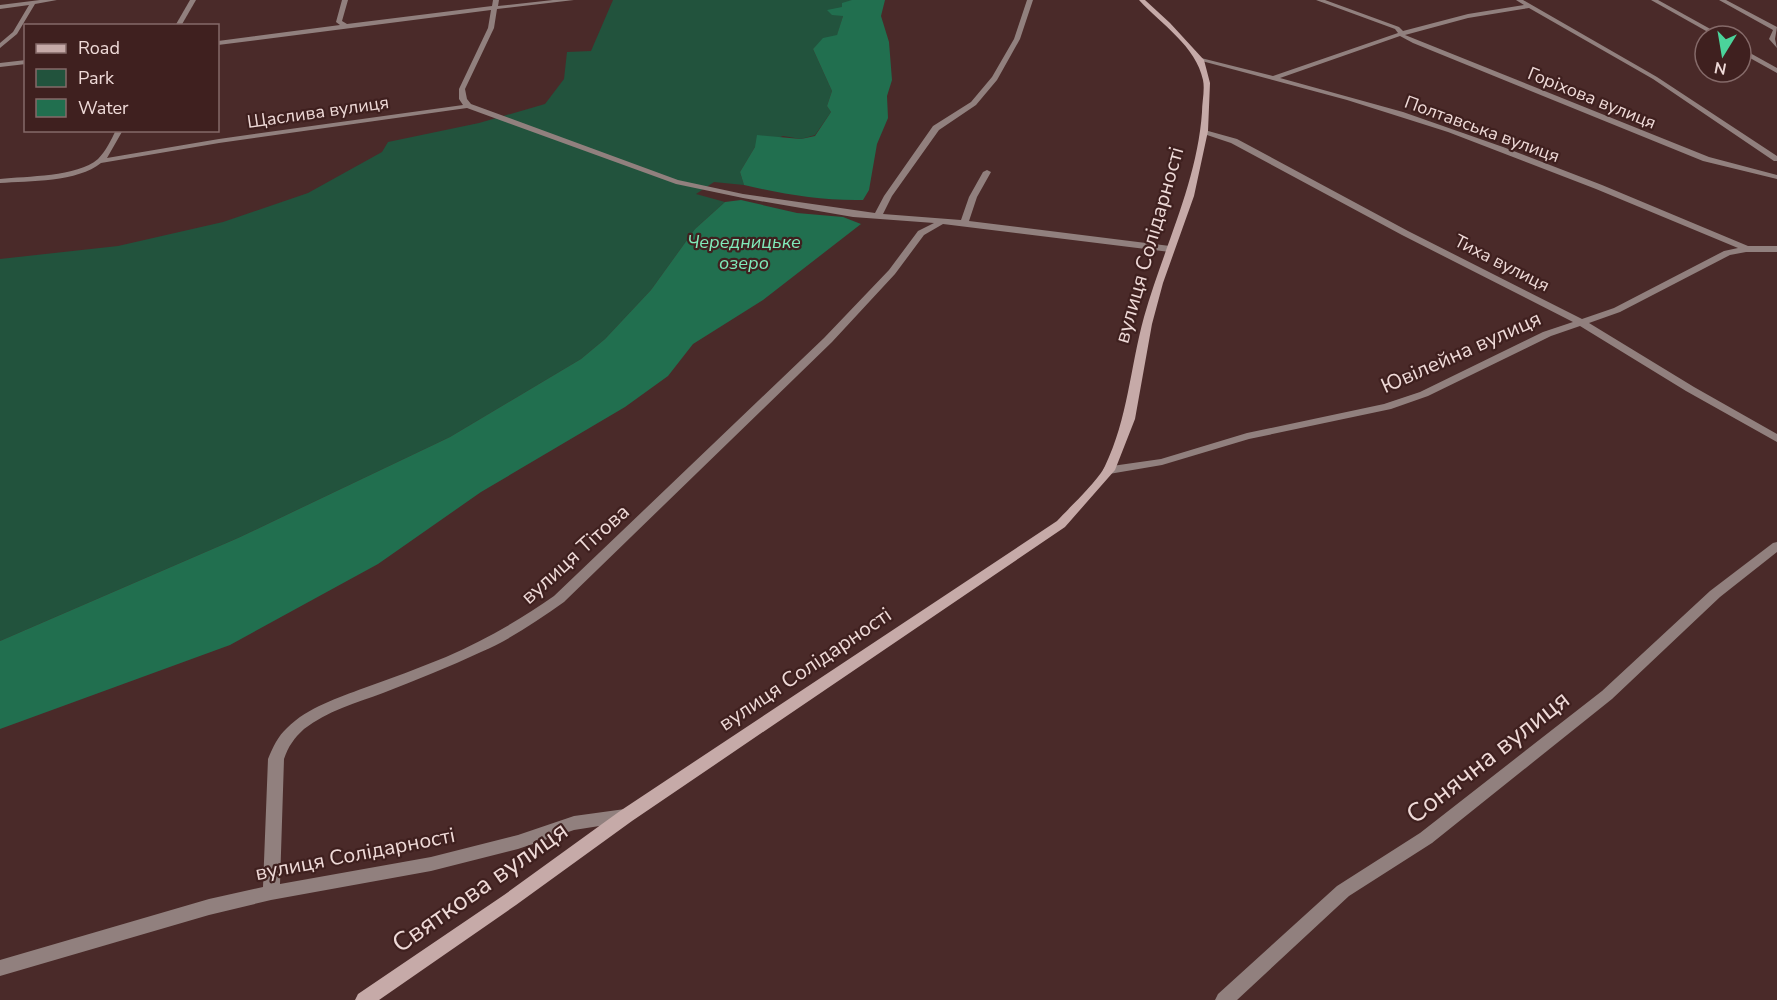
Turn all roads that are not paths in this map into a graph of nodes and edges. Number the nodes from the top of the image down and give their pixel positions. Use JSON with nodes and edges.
{"nodes":[{"id":1,"x":54,"y":0,"type":"edge"},
{"id":2,"x":193,"y":0,"type":"edge"},
{"id":3,"x":345,"y":0,"type":"edge"},
{"id":4,"x":571,"y":0,"type":"edge"},
{"id":5,"x":1030,"y":0,"type":"edge"},
{"id":6,"x":1142,"y":0,"type":"edge"},
{"id":7,"x":1319,"y":0,"type":"edge"},
{"id":8,"x":1519,"y":0,"type":"edge"},
{"id":9,"x":1654,"y":0,"type":"edge"},
{"id":10,"x":1722,"y":0,"type":"edge"},
{"id":11,"x":33,"y":3,"type":"junction"},
{"id":12,"x":496,"y":3,"type":"edge"},
{"id":13,"x":1531,"y":6,"type":"junction"},
{"id":14,"x":0,"y":7,"type":"edge"},
{"id":15,"x":179,"y":24,"type":"edge"},
{"id":16,"x":1698,"y":24,"type":"edge"},
{"id":17,"x":345,"y":26,"type":"junction"},
{"id":18,"x":1402,"y":33,"type":"junction"},
{"id":19,"x":219,"y":44,"type":"edge"},
{"id":20,"x":0,"y":46,"type":"edge"},
{"id":21,"x":1777,"y":46,"type":"edge"},
{"id":22,"x":1753,"y":57,"type":"edge"},
{"id":23,"x":1201,"y":60,"type":"junction"},
{"id":24,"x":24,"y":62,"type":"edge"},
{"id":25,"x":0,"y":65,"type":"edge"},
{"id":26,"x":1777,"y":71,"type":"edge"},
{"id":27,"x":1272,"y":78,"type":"junction"},
{"id":28,"x":468,"y":106,"type":"junction"},
{"id":29,"x":1204,"y":131,"type":"junction"},
{"id":30,"x":119,"y":132,"type":"edge"},
{"id":31,"x":1777,"y":159,"type":"edge"},
{"id":32,"x":101,"y":161,"type":"junction"},
{"id":33,"x":987,"y":172,"type":"dead end"},
{"id":34,"x":1777,"y":177,"type":"edge"},
{"id":35,"x":0,"y":181,"type":"edge"},
{"id":36,"x":877,"y":217,"type":"junction"},
{"id":37,"x":958,"y":222,"type":"junction"},
{"id":38,"x":1711,"y":234,"type":"junction"},
{"id":39,"x":1170,"y":249,"type":"junction"},
{"id":40,"x":1746,"y":249,"type":"junction"},
{"id":41,"x":1777,"y":249,"type":"edge"},
{"id":42,"x":1727,"y":253,"type":"junction"},
{"id":43,"x":1581,"y":322,"type":"junction"},
{"id":44,"x":1777,"y":440,"type":"edge"},
{"id":45,"x":1110,"y":470,"type":"junction"},
{"id":46,"x":1777,"y":546,"type":"edge"},
{"id":47,"x":626,"y":816,"type":"junction"},
{"id":48,"x":271,"y":893,"type":"junction"},
{"id":49,"x":0,"y":968,"type":"edge"},
{"id":50,"x":364,"y":1000,"type":"edge"},
{"id":51,"x":1224,"y":1000,"type":"edge"}],
"edges":[{"from":1,"to":11,"type":"street"},
{"from":2,"to":15,"type":"street"},
{"from":3,"to":17,"type":"street"},
{"from":4,"to":12,"type":"street"},
{"from":5,"to":36,"type":"street"},
{"from":6,"to":23,"type":"main road"},
{"from":7,"to":18,"type":"street","name":"Горіхова вулиця"},
{"from":8,"to":13,"type":"street"},
{"from":9,"to":16,"type":"street"},
{"from":10,"to":21,"type":"street"},
{"from":11,"to":14,"type":"street"},
{"from":11,"to":20,"type":"street"},
{"from":12,"to":17,"type":"street"},
{"from":12,"to":28,"type":"street"},
{"from":13,"to":18,"type":"street"},
{"from":13,"to":31,"type":"street"},
{"from":17,"to":19,"type":"street"},
{"from":18,"to":27,"type":"street"},
{"from":18,"to":34,"type":"street","name":"Горіхова вулиця"},
{"from":22,"to":26,"type":"street"},
{"from":23,"to":27,"type":"street","name":"Полтавська вулиця"},
{"from":23,"to":29,"type":"main road","name":"вулиця Солідарності"},
{"from":24,"to":25,"type":"street"},
{"from":27,"to":38,"type":"street","name":"Полтавська вулиця"},
{"from":28,"to":32,"type":"street","name":"Щаслива вулиця"},
{"from":28,"to":36,"type":"street"},
{"from":29,"to":39,"type":"main road","name":"вулиця Солідарності"},
{"from":29,"to":43,"type":"street","name":"Тиха вулиця"},
{"from":30,"to":32,"type":"street"},
{"from":32,"to":35,"type":"street","name":"Щаслива вулиця"},
{"from":33,"to":37,"type":"street"},
{"from":36,"to":37,"type":"street"},
{"from":37,"to":39,"type":"street"},
{"from":37,"to":48,"type":"street","name":"вулиця Тітова"},
{"from":38,"to":40,"type":"street","name":"Полтавська вулиця"},
{"from":38,"to":42,"type":"street"},
{"from":39,"to":45,"type":"main road","name":"вулиця Солідарності"},
{"from":40,"to":41,"type":"street"},
{"from":40,"to":42,"type":"street","name":"Ювілейна вулиця"},
{"from":42,"to":43,"type":"street","name":"Ювілейна вулиця"},
{"from":43,"to":44,"type":"street","name":"Тиха вулиця"},
{"from":43,"to":45,"type":"street","name":"Ювілейна вулиця"},
{"from":45,"to":47,"type":"main road","name":"вулиця Солідарності"},
{"from":46,"to":51,"type":"street","name":"Сонячна вулиця"},
{"from":47,"to":48,"type":"street","name":"вулиця Солідарності"},
{"from":47,"to":50,"type":"main road","name":"Святкова вулиця"},
{"from":48,"to":49,"type":"street","name":"вулиця Солідарності"}]}
